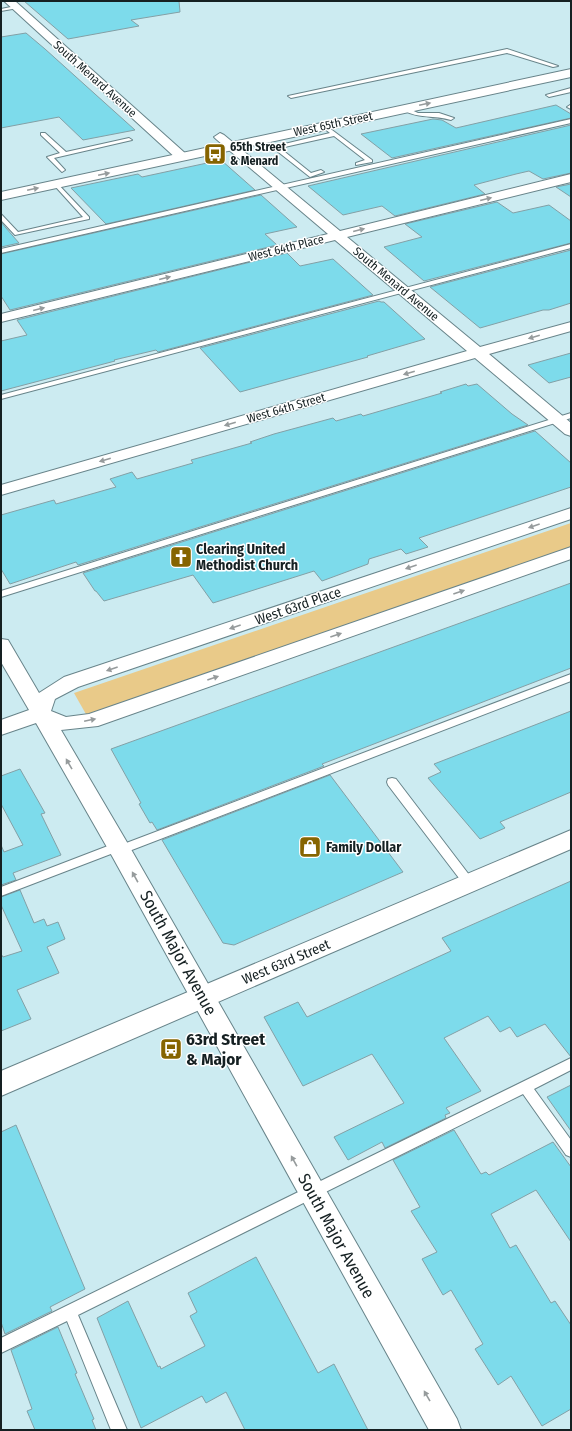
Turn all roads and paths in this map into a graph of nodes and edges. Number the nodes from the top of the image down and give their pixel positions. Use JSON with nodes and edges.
{"nodes":[{"id":1,"x":12,"y":4,"type":"edge"},
{"id":2,"x":1,"y":10,"type":"edge"},
{"id":3,"x":555,"y":66,"type":"junction"},
{"id":4,"x":570,"y":71,"type":"edge"},
{"id":5,"x":571,"y":90,"type":"edge"},
{"id":6,"x":549,"y":95,"type":"dead end"},
{"id":7,"x":291,"y":96,"type":"dead end"},
{"id":8,"x":405,"y":109,"type":"junction"},
{"id":9,"x":450,"y":118,"type":"dead end"},
{"id":10,"x":571,"y":121,"type":"edge"},
{"id":11,"x":324,"y":126,"type":"junction"},
{"id":12,"x":44,"y":134,"type":"dead end"},
{"id":13,"x":335,"y":134,"type":"junction"},
{"id":14,"x":220,"y":137,"type":"junction"},
{"id":15,"x":129,"y":140,"type":"dead end"},
{"id":16,"x":231,"y":146,"type":"junction"},
{"id":17,"x":171,"y":147,"type":"junction"},
{"id":18,"x":65,"y":154,"type":"junction"},
{"id":19,"x":182,"y":157,"type":"junction"},
{"id":20,"x":354,"y":165,"type":"junction"},
{"id":21,"x":62,"y":170,"type":"junction"},
{"id":22,"x":359,"y":170,"type":"junction"},
{"id":23,"x":571,"y":178,"type":"edge"},
{"id":24,"x":1,"y":183,"type":"edge"},
{"id":25,"x":56,"y":184,"type":"junction"},
{"id":26,"x":281,"y":187,"type":"junction"},
{"id":27,"x":1,"y":196,"type":"edge"},
{"id":28,"x":1,"y":216,"type":"edge"},
{"id":29,"x":338,"y":235,"type":"junction"},
{"id":30,"x":571,"y":246,"type":"edge"},
{"id":31,"x":1,"y":251,"type":"edge"},
{"id":32,"x":404,"y":290,"type":"junction"},
{"id":33,"x":1,"y":318,"type":"edge"},
{"id":34,"x":571,"y":326,"type":"edge"},
{"id":35,"x":478,"y":353,"type":"junction"},
{"id":36,"x":1,"y":398,"type":"edge"},
{"id":37,"x":571,"y":415,"type":"edge"},
{"id":38,"x":557,"y":420,"type":"junction"},
{"id":39,"x":571,"y":431,"type":"edge"},
{"id":40,"x":1,"y":490,"type":"edge"},
{"id":41,"x":571,"y":513,"type":"edge"},
{"id":42,"x":571,"y":553,"type":"edge"},
{"id":43,"x":1,"y":594,"type":"edge"},
{"id":44,"x":1,"y":645,"type":"edge"},
{"id":45,"x":571,"y":677,"type":"edge"},
{"id":46,"x":40,"y":714,"type":"junction"},
{"id":47,"x":1,"y":728,"type":"edge"},
{"id":48,"x":392,"y":782,"type":"dead end"},
{"id":49,"x":571,"y":839,"type":"edge"},
{"id":50,"x":119,"y":848,"type":"junction"},
{"id":51,"x":469,"y":883,"type":"junction"},
{"id":52,"x":1,"y":892,"type":"edge"},
{"id":53,"x":203,"y":997,"type":"junction"},
{"id":54,"x":571,"y":1064,"type":"edge"},
{"id":55,"x":1,"y":1084,"type":"edge"},
{"id":56,"x":524,"y":1087,"type":"junction"},
{"id":57,"x":571,"y":1151,"type":"edge"},
{"id":58,"x":311,"y":1192,"type":"junction"},
{"id":59,"x":70,"y":1312,"type":"junction"},
{"id":60,"x":1,"y":1346,"type":"edge"},
{"id":61,"x":119,"y":1430,"type":"edge"},
{"id":62,"x":446,"y":1430,"type":"edge"}],
"edges":[{"from":1,"to":2,"type":"lane"},
{"from":1,"to":17,"type":"street","name":"South Menard Avenue"},
{"from":3,"to":4,"type":"street","name":"West 65th Street"},
{"from":3,"to":7,"type":"lane"},
{"from":3,"to":14,"type":"street","name":"West 65th Street"},
{"from":8,"to":4,"type":"street","name":"West 65th Street","one_way":true},
{"from":5,"to":6,"type":"lane"},
{"from":8,"to":9,"type":"lane"},
{"from":8,"to":11,"type":"street","name":"West 65th Street"},
{"from":10,"to":22,"type":"lane"},
{"from":11,"to":13,"type":"lane"},
{"from":11,"to":16,"type":"street","name":"West 65th Street"},
{"from":12,"to":18,"type":"lane"},
{"from":13,"to":20,"type":"lane"},
{"from":13,"to":20,"type":"lane"},
{"from":14,"to":16,"type":"street","name":"South Menard Avenue"},
{"from":14,"to":17,"type":"street","name":"West 65th Street"},
{"from":15,"to":18,"type":"lane"},
{"from":16,"to":19,"type":"street","name":"West 65th Street"},
{"from":16,"to":26,"type":"street","name":"South Menard Avenue"},
{"from":17,"to":19,"type":"street","name":"South Menard Avenue"},
{"from":17,"to":21,"type":"street","name":"West 65th Street"},
{"from":18,"to":21,"type":"lane"},
{"from":25,"to":19,"type":"street","name":"West 65th Street","one_way":true},
{"from":20,"to":22,"type":"lane"},
{"from":21,"to":24,"type":"street","name":"West 65th Street"},
{"from":22,"to":26,"type":"lane"},
{"from":29,"to":23,"type":"street","name":"West 64th Place","one_way":true},
{"from":27,"to":25,"type":"street","name":"West 65th Street","one_way":true},
{"from":25,"to":28,"type":"lane"},
{"from":26,"to":29,"type":"street","name":"South Menard Avenue"},
{"from":26,"to":31,"type":"lane"},
{"from":29,"to":32,"type":"street","name":"South Menard Avenue"},
{"from":33,"to":29,"type":"street","name":"West 64th Place","one_way":true},
{"from":30,"to":32,"type":"lane"},
{"from":32,"to":35,"type":"street","name":"South Menard Avenue"},
{"from":32,"to":36,"type":"lane"},
{"from":34,"to":35,"type":"street","name":"West 64th Street","one_way":true},
{"from":35,"to":38,"type":"street","name":"South Menard Avenue"},
{"from":35,"to":40,"type":"street","name":"West 64th Street","one_way":true},
{"from":37,"to":38,"type":"lane"},
{"from":38,"to":39,"type":"street","name":"South Menard Avenue"},
{"from":38,"to":43,"type":"lane"},
{"from":41,"to":46,"type":"street","name":"West 63rd Place","one_way":true},
{"from":46,"to":42,"type":"street","one_way":true},
{"from":44,"to":46,"type":"street","name":"South Major Avenue"},
{"from":45,"to":50,"type":"lane"},
{"from":46,"to":47,"type":"street"},
{"from":50,"to":46,"type":"street","name":"South Major Avenue","one_way":true},
{"from":48,"to":51,"type":"lane"},
{"from":49,"to":51,"type":"street","name":"West 63rd Street"},
{"from":50,"to":52,"type":"lane"},
{"from":53,"to":50,"type":"street","name":"South Major Avenue","one_way":true},
{"from":51,"to":53,"type":"street","name":"West 63rd Street"},
{"from":53,"to":55,"type":"street","name":"West 63rd Street"},
{"from":58,"to":53,"type":"street","name":"South Major Avenue","one_way":true},
{"from":54,"to":56,"type":"lane"},
{"from":56,"to":57,"type":"lane"},
{"from":56,"to":58,"type":"lane"},
{"from":58,"to":59,"type":"lane"},
{"from":62,"to":58,"type":"street","name":"South Major Avenue","one_way":true},
{"from":59,"to":60,"type":"lane"},
{"from":59,"to":61,"type":"lane"}]}
